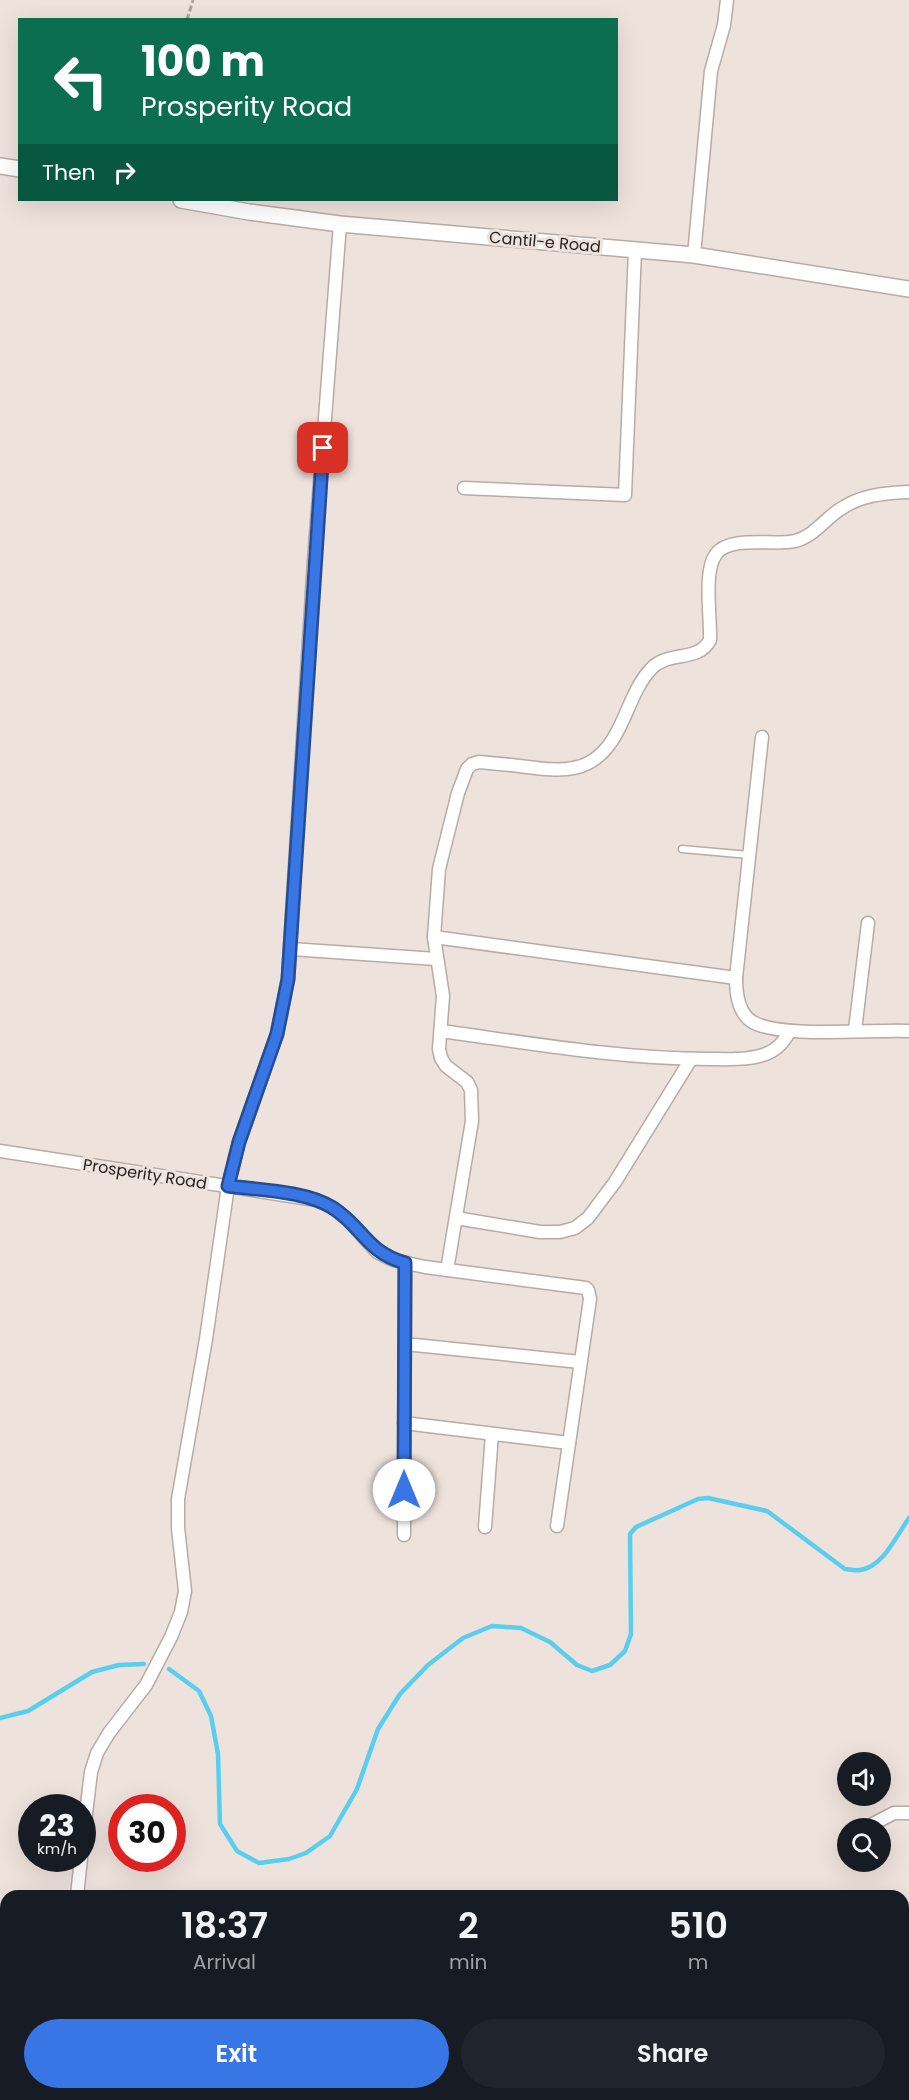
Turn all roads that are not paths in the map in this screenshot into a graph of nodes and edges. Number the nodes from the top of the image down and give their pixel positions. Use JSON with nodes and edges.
{"nodes":[{"id":1,"x":727,"y":0,"type":"edge"},
{"id":2,"x":0,"y":166,"type":"edge"},
{"id":3,"x":18,"y":169,"type":"edge"},
{"id":4,"x":186,"y":201,"type":"edge"},
{"id":5,"x":340,"y":224,"type":"junction"},
{"id":6,"x":634,"y":250,"type":"junction"},
{"id":7,"x":694,"y":255,"type":"junction"},
{"id":8,"x":909,"y":289,"type":"edge"},
{"id":9,"x":464,"y":488,"type":"dead end"},
{"id":10,"x":909,"y":492,"type":"edge"},
{"id":11,"x":762,"y":737,"type":"dead end"},
{"id":12,"x":682,"y":849,"type":"dead end"},
{"id":13,"x":749,"y":855,"type":"junction"},
{"id":14,"x":868,"y":923,"type":"dead end"},
{"id":15,"x":434,"y":937,"type":"junction"},
{"id":16,"x":291,"y":949,"type":"junction"},
{"id":17,"x":436,"y":959,"type":"junction"},
{"id":18,"x":736,"y":978,"type":"junction"},
{"id":19,"x":855,"y":1030,"type":"junction"},
{"id":20,"x":441,"y":1031,"type":"junction"},
{"id":21,"x":790,"y":1031,"type":"junction"},
{"id":22,"x":909,"y":1031,"type":"edge"},
{"id":23,"x":691,"y":1059,"type":"junction"},
{"id":24,"x":0,"y":1151,"type":"edge"},
{"id":25,"x":228,"y":1186,"type":"junction"},
{"id":26,"x":456,"y":1218,"type":"junction"},
{"id":27,"x":405,"y":1263,"type":"junction"},
{"id":28,"x":447,"y":1270,"type":"junction"},
{"id":29,"x":405,"y":1344,"type":"junction"},
{"id":30,"x":580,"y":1362,"type":"junction"},
{"id":31,"x":404,"y":1423,"type":"junction"},
{"id":32,"x":492,"y":1434,"type":"junction"},
{"id":33,"x":569,"y":1443,"type":"junction"},
{"id":34,"x":557,"y":1526,"type":"dead end"},
{"id":35,"x":485,"y":1527,"type":"dead end"},
{"id":36,"x":404,"y":1535,"type":"dead end"},
{"id":37,"x":88,"y":1794,"type":"edge"},
{"id":38,"x":909,"y":1813,"type":"edge"},
{"id":39,"x":884,"y":1818,"type":"edge"},
{"id":40,"x":80,"y":1872,"type":"edge"},
{"id":41,"x":78,"y":1890,"type":"edge"}],
"edges":[{"from":1,"to":7,"type":"street"},
{"from":2,"to":3,"type":"street"},
{"from":4,"to":5,"type":"street","name":"Cantil-e Road"},
{"from":5,"to":6,"type":"street","name":"Cantil-e Road"},
{"from":5,"to":16,"type":"street"},
{"from":6,"to":7,"type":"street","name":"Cantil-e Road"},
{"from":6,"to":9,"type":"street"},
{"from":7,"to":8,"type":"street","name":"Cantil-e Road"},
{"from":10,"to":15,"type":"street"},
{"from":11,"to":13,"type":"street"},
{"from":12,"to":13,"type":"lane"},
{"from":13,"to":18,"type":"street"},
{"from":14,"to":19,"type":"street"},
{"from":15,"to":17,"type":"street"},
{"from":15,"to":18,"type":"street"},
{"from":16,"to":17,"type":"street"},
{"from":16,"to":25,"type":"street"},
{"from":17,"to":20,"type":"street"},
{"from":18,"to":21,"type":"street"},
{"from":19,"to":21,"type":"street"},
{"from":19,"to":22,"type":"street"},
{"from":20,"to":23,"type":"street"},
{"from":20,"to":26,"type":"street"},
{"from":21,"to":23,"type":"street"},
{"from":23,"to":26,"type":"street"},
{"from":24,"to":25,"type":"street","name":"Prosperity Road"},
{"from":25,"to":27,"type":"street","name":"Prosperity Road"},
{"from":25,"to":37,"type":"street"},
{"from":26,"to":28,"type":"street"},
{"from":27,"to":28,"type":"street","name":"Prosperity Road"},
{"from":27,"to":29,"type":"street"},
{"from":28,"to":30,"type":"street","name":"Prosperity Road"},
{"from":29,"to":30,"type":"street"},
{"from":29,"to":31,"type":"street"},
{"from":30,"to":33,"type":"street"},
{"from":31,"to":32,"type":"street"},
{"from":31,"to":36,"type":"street"},
{"from":32,"to":33,"type":"street"},
{"from":32,"to":35,"type":"street"},
{"from":33,"to":34,"type":"street"},
{"from":38,"to":39,"type":"street"},
{"from":40,"to":41,"type":"street"}]}
